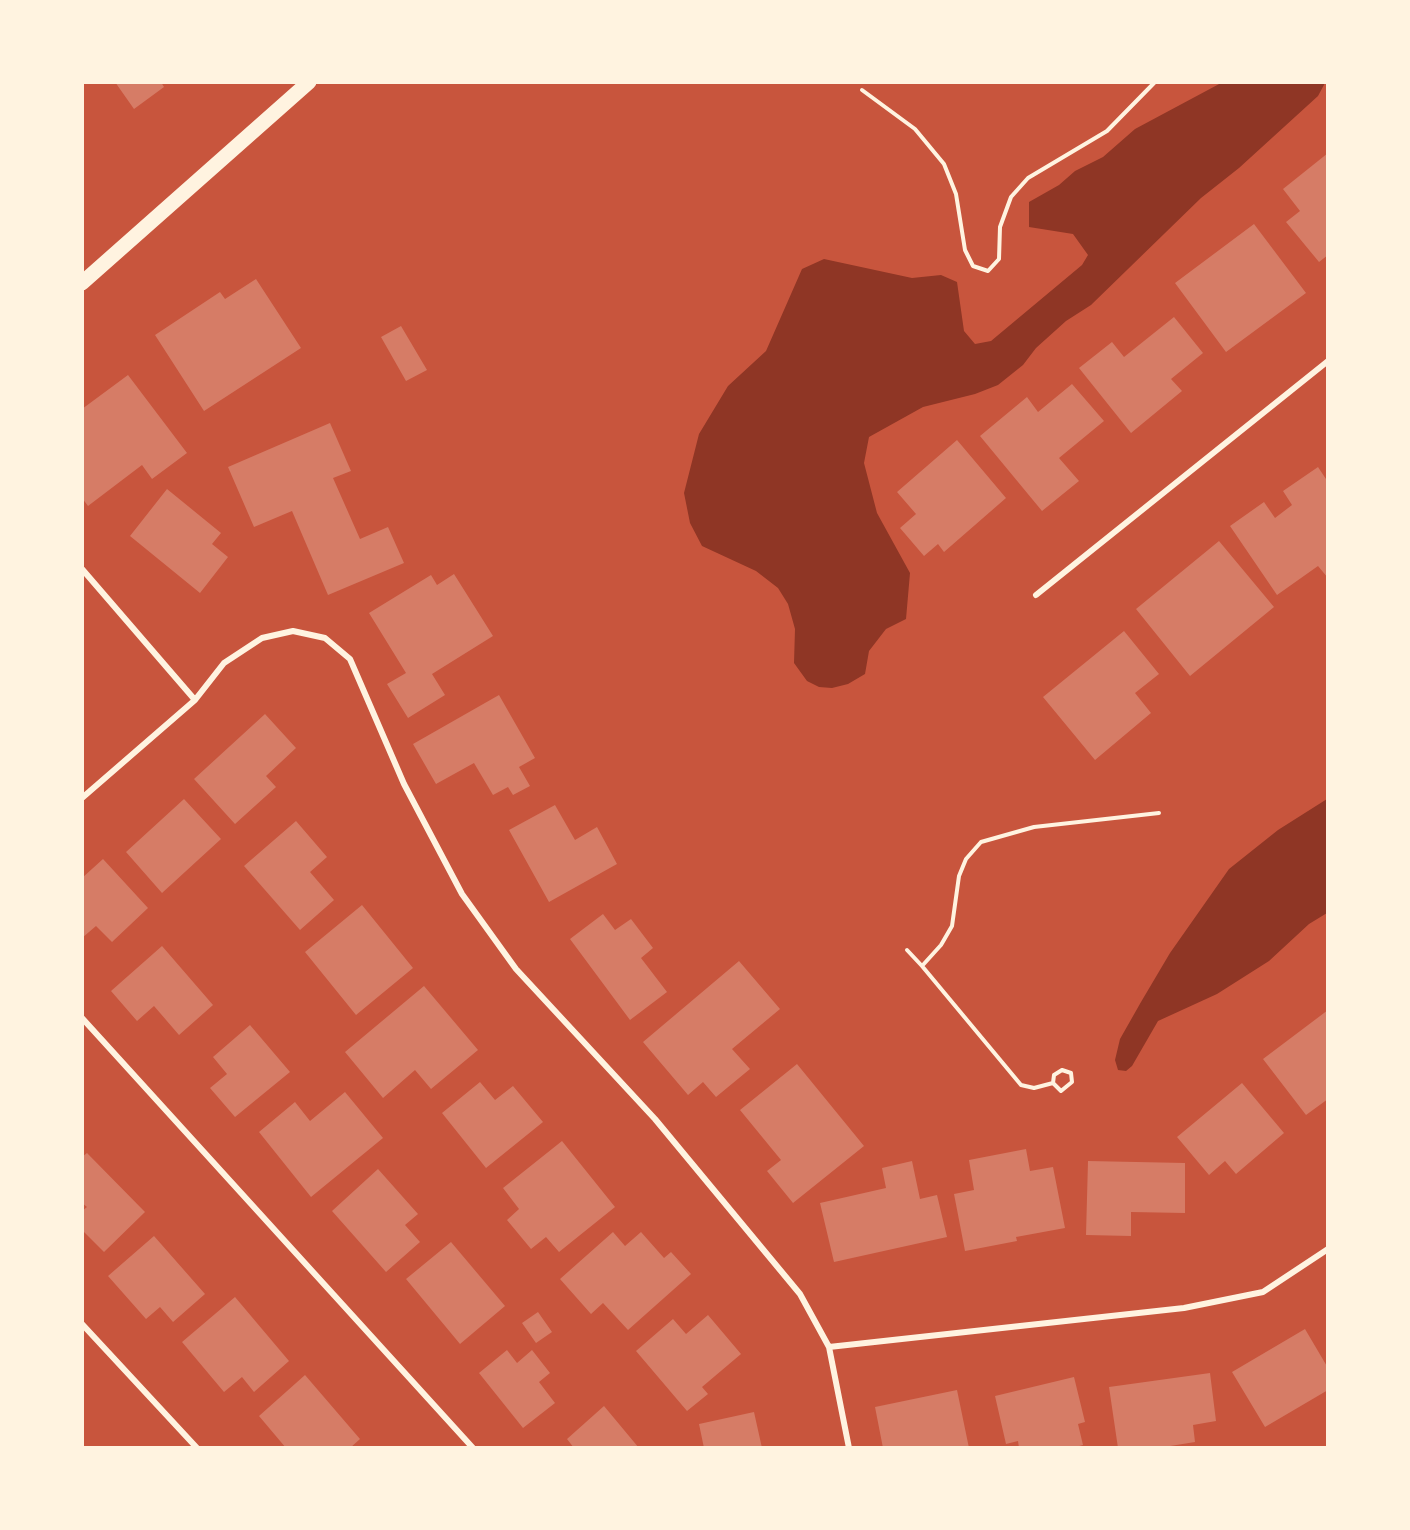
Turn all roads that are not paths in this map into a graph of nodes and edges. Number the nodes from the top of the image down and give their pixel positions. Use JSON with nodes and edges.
{"nodes":[{"id":1,"x":309,"y":82,"type":"edge"},
{"id":2,"x":82,"y":284,"type":"edge"},
{"id":3,"x":1328,"y":361,"type":"edge"},
{"id":4,"x":82,"y":569,"type":"edge"},
{"id":5,"x":1036,"y":595,"type":"dead end"},
{"id":6,"x":195,"y":700,"type":"junction"},
{"id":7,"x":82,"y":798,"type":"edge"},
{"id":8,"x":82,"y":1018,"type":"edge"},
{"id":9,"x":1328,"y":1249,"type":"edge"},
{"id":10,"x":82,"y":1324,"type":"edge"},
{"id":11,"x":829,"y":1347,"type":"junction"},
{"id":12,"x":197,"y":1448,"type":"edge"},
{"id":13,"x":473,"y":1448,"type":"edge"},
{"id":14,"x":849,"y":1448,"type":"edge"}],
"edges":[{"from":1,"to":2,"type":"main road"},
{"from":3,"to":5,"type":"street"},
{"from":4,"to":6,"type":"street"},
{"from":6,"to":7,"type":"street"},
{"from":6,"to":11,"type":"street"},
{"from":8,"to":13,"type":"street"},
{"from":9,"to":11,"type":"street"},
{"from":10,"to":12,"type":"street"},
{"from":11,"to":14,"type":"street"}]}
